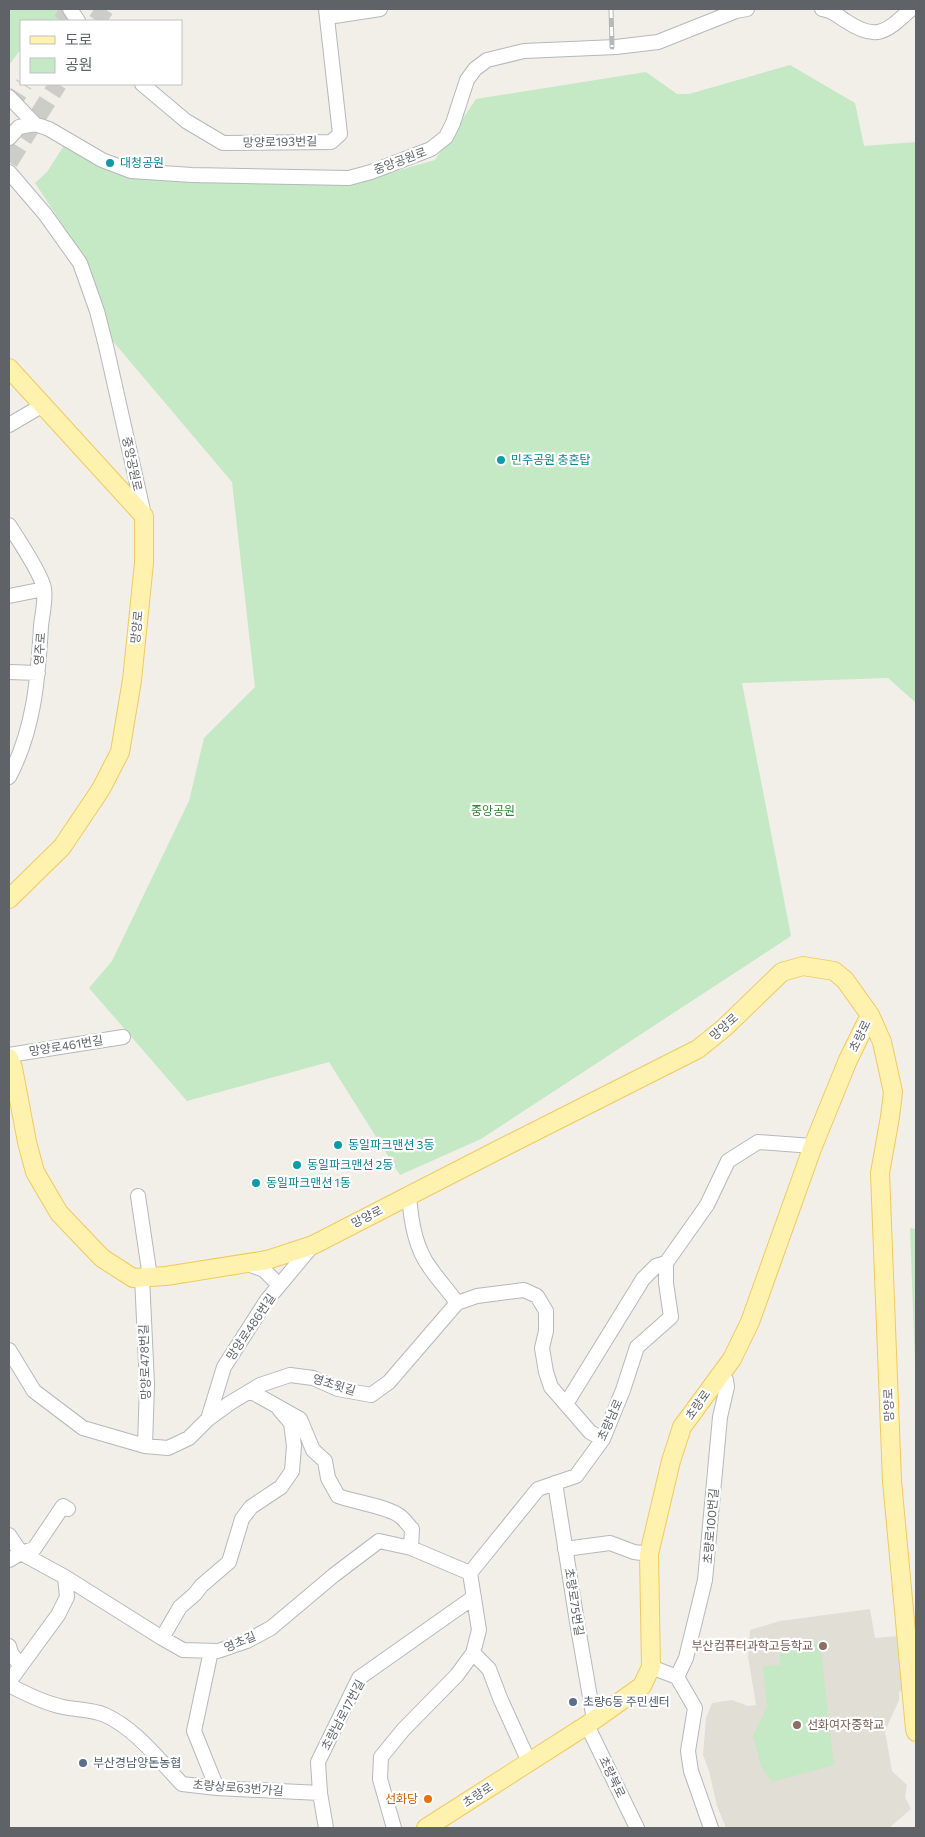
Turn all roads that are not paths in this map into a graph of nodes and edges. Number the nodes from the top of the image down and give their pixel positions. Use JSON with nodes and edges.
{"nodes":[{"id":1,"x":70,"y":9,"type":"edge"},
{"id":2,"x":380,"y":9,"type":"edge"},
{"id":3,"x":748,"y":9,"type":"edge"},
{"id":4,"x":822,"y":9,"type":"edge"},
{"id":5,"x":911,"y":9,"type":"edge"},
{"id":6,"x":327,"y":13,"type":"edge"},
{"id":7,"x":77,"y":20,"type":"edge"},
{"id":8,"x":143,"y":85,"type":"edge"},
{"id":9,"x":9,"y":97,"type":"edge"},
{"id":10,"x":36,"y":124,"type":"junction"},
{"id":11,"x":9,"y":138,"type":"edge"},
{"id":12,"x":10,"y":175,"type":"edge"},
{"id":13,"x":9,"y":368,"type":"edge"},
{"id":14,"x":44,"y":406,"type":"junction"},
{"id":15,"x":9,"y":425,"type":"edge"},
{"id":16,"x":144,"y":516,"type":"junction"},
{"id":17,"x":9,"y":526,"type":"edge"},
{"id":18,"x":44,"y":588,"type":"junction"},
{"id":19,"x":9,"y":596,"type":"edge"},
{"id":20,"x":9,"y":672,"type":"edge"},
{"id":21,"x":38,"y":673,"type":"junction"},
{"id":22,"x":9,"y":777,"type":"edge"},
{"id":23,"x":9,"y":898,"type":"edge"},
{"id":24,"x":870,"y":1015,"type":"junction"},
{"id":25,"x":123,"y":1037,"type":"dead end"},
{"id":26,"x":9,"y":1056,"type":"edge"},
{"id":27,"x":813,"y":1146,"type":"junction"},
{"id":28,"x":138,"y":1196,"type":"dead end"},
{"id":29,"x":409,"y":1196,"type":"junction"},
{"id":30,"x":313,"y":1245,"type":"junction"},
{"id":31,"x":245,"y":1263,"type":"junction"},
{"id":32,"x":666,"y":1263,"type":"junction"},
{"id":33,"x":146,"y":1277,"type":"junction"},
{"id":34,"x":280,"y":1285,"type":"junction"},
{"id":35,"x":457,"y":1303,"type":"junction"},
{"id":36,"x":9,"y":1350,"type":"edge"},
{"id":37,"x":718,"y":1376,"type":"junction"},
{"id":38,"x":250,"y":1391,"type":"junction"},
{"id":39,"x":566,"y":1404,"type":"junction"},
{"id":40,"x":280,"y":1409,"type":"junction"},
{"id":41,"x":208,"y":1419,"type":"junction"},
{"id":42,"x":603,"y":1439,"type":"junction"},
{"id":43,"x":145,"y":1446,"type":"junction"},
{"id":44,"x":555,"y":1483,"type":"junction"},
{"id":45,"x":68,"y":1509,"type":"dead end"},
{"id":46,"x":9,"y":1535,"type":"edge"},
{"id":47,"x":411,"y":1548,"type":"junction"},
{"id":48,"x":565,"y":1549,"type":"junction"},
{"id":49,"x":21,"y":1553,"type":"junction"},
{"id":50,"x":650,"y":1554,"type":"junction"},
{"id":51,"x":9,"y":1560,"type":"edge"},
{"id":52,"x":470,"y":1573,"type":"junction"},
{"id":53,"x":65,"y":1577,"type":"junction"},
{"id":54,"x":474,"y":1597,"type":"junction"},
{"id":55,"x":162,"y":1638,"type":"junction"},
{"id":56,"x":9,"y":1646,"type":"edge"},
{"id":57,"x":211,"y":1651,"type":"junction"},
{"id":58,"x":473,"y":1653,"type":"junction"},
{"id":59,"x":20,"y":1665,"type":"junction"},
{"id":60,"x":651,"y":1667,"type":"junction"},
{"id":61,"x":676,"y":1677,"type":"junction"},
{"id":62,"x":9,"y":1684,"type":"edge"},
{"id":63,"x":591,"y":1722,"type":"junction"},
{"id":64,"x":916,"y":1732,"type":"edge"},
{"id":65,"x":529,"y":1762,"type":"junction"},
{"id":66,"x":217,"y":1788,"type":"junction"},
{"id":67,"x":320,"y":1793,"type":"junction"},
{"id":68,"x":326,"y":1828,"type":"edge"},
{"id":69,"x":394,"y":1828,"type":"edge"},
{"id":70,"x":426,"y":1828,"type":"edge"},
{"id":71,"x":637,"y":1828,"type":"edge"},
{"id":72,"x":711,"y":1828,"type":"edge"}],
"edges":[{"from":1,"to":7,"type":"street"},
{"from":2,"to":6,"type":"street"},
{"from":3,"to":10,"type":"street","name":"중앙공원로"},
{"from":4,"to":5,"type":"street"},
{"from":6,"to":8,"type":"street","name":"망양로193번길"},
{"from":9,"to":10,"type":"street","name":"중앙공원로"},
{"from":10,"to":11,"type":"street"},
{"from":12,"to":16,"type":"street","name":"중앙공원로"},
{"from":13,"to":14,"type":"main road"},
{"from":14,"to":15,"type":"street"},
{"from":14,"to":16,"type":"main road"},
{"from":16,"to":23,"type":"main road","name":"망양로"},
{"from":17,"to":18,"type":"street","name":"영주로"},
{"from":18,"to":19,"type":"street"},
{"from":18,"to":21,"type":"street","name":"영주로"},
{"from":20,"to":21,"type":"street"},
{"from":21,"to":22,"type":"street","name":"영주로"},
{"from":24,"to":27,"type":"main road","name":"초량로"},
{"from":24,"to":29,"type":"main road","name":"망양로"},
{"from":24,"to":64,"type":"main road","name":"망양로"},
{"from":25,"to":26,"type":"street","name":"망양로461번길"},
{"from":26,"to":33,"type":"main road","name":"망양로"},
{"from":27,"to":32,"type":"street"},
{"from":27,"to":37,"type":"main road","name":"초량로"},
{"from":28,"to":33,"type":"street","name":"망양로478번길"},
{"from":29,"to":30,"type":"main road","name":"망양로"},
{"from":29,"to":35,"type":"street"},
{"from":30,"to":31,"type":"main road","name":"망양로"},
{"from":30,"to":34,"type":"street","name":"망양로486번길"},
{"from":31,"to":33,"type":"main road","name":"망양로"},
{"from":31,"to":34,"type":"street"},
{"from":32,"to":39,"type":"street"},
{"from":32,"to":42,"type":"street","name":"초량남로"},
{"from":33,"to":43,"type":"street","name":"망양로478번길"},
{"from":34,"to":41,"type":"street","name":"망양로486번길"},
{"from":35,"to":38,"type":"street","name":"영초윗길"},
{"from":35,"to":39,"type":"street"},
{"from":36,"to":43,"type":"street","name":"영초윗길"},
{"from":37,"to":50,"type":"main road","name":"초량로"},
{"from":37,"to":61,"type":"street","name":"초량로100번길"},
{"from":38,"to":40,"type":"street"},
{"from":38,"to":41,"type":"street","name":"영초윗길"},
{"from":39,"to":42,"type":"street"},
{"from":40,"to":47,"type":"street"},
{"from":40,"to":55,"type":"street"},
{"from":41,"to":43,"type":"street","name":"영초윗길"},
{"from":42,"to":44,"type":"street","name":"초량남로"},
{"from":44,"to":48,"type":"street","name":"초량로75번길"},
{"from":44,"to":52,"type":"street","name":"초량남로"},
{"from":45,"to":49,"type":"street"},
{"from":46,"to":49,"type":"street","name":"영초길"},
{"from":47,"to":52,"type":"street","name":"영초길"},
{"from":47,"to":57,"type":"street","name":"영초길"},
{"from":48,"to":50,"type":"street"},
{"from":48,"to":63,"type":"street","name":"초량로75번길"},
{"from":49,"to":51,"type":"street"},
{"from":49,"to":53,"type":"street","name":"영초길"},
{"from":50,"to":60,"type":"main road","name":"초량로"},
{"from":52,"to":54,"type":"street"},
{"from":53,"to":55,"type":"street","name":"영초길"},
{"from":53,"to":59,"type":"street"},
{"from":54,"to":58,"type":"street"},
{"from":54,"to":67,"type":"street","name":"초량남로17번길"},
{"from":55,"to":57,"type":"street","name":"영초길"},
{"from":56,"to":59,"type":"street"},
{"from":57,"to":66,"type":"street"},
{"from":58,"to":65,"type":"street"},
{"from":58,"to":69,"type":"street"},
{"from":59,"to":62,"type":"street"},
{"from":60,"to":61,"type":"street"},
{"from":60,"to":63,"type":"main road","name":"초량로"},
{"from":61,"to":72,"type":"street"},
{"from":62,"to":66,"type":"street","name":"초량상로63번가길"},
{"from":63,"to":65,"type":"main road","name":"초량로"},
{"from":63,"to":71,"type":"street","name":"초량북로"},
{"from":65,"to":70,"type":"main road","name":"초량로"},
{"from":66,"to":67,"type":"street","name":"초량상로63번가길"},
{"from":67,"to":68,"type":"street","name":"초량남로17번길"}]}
